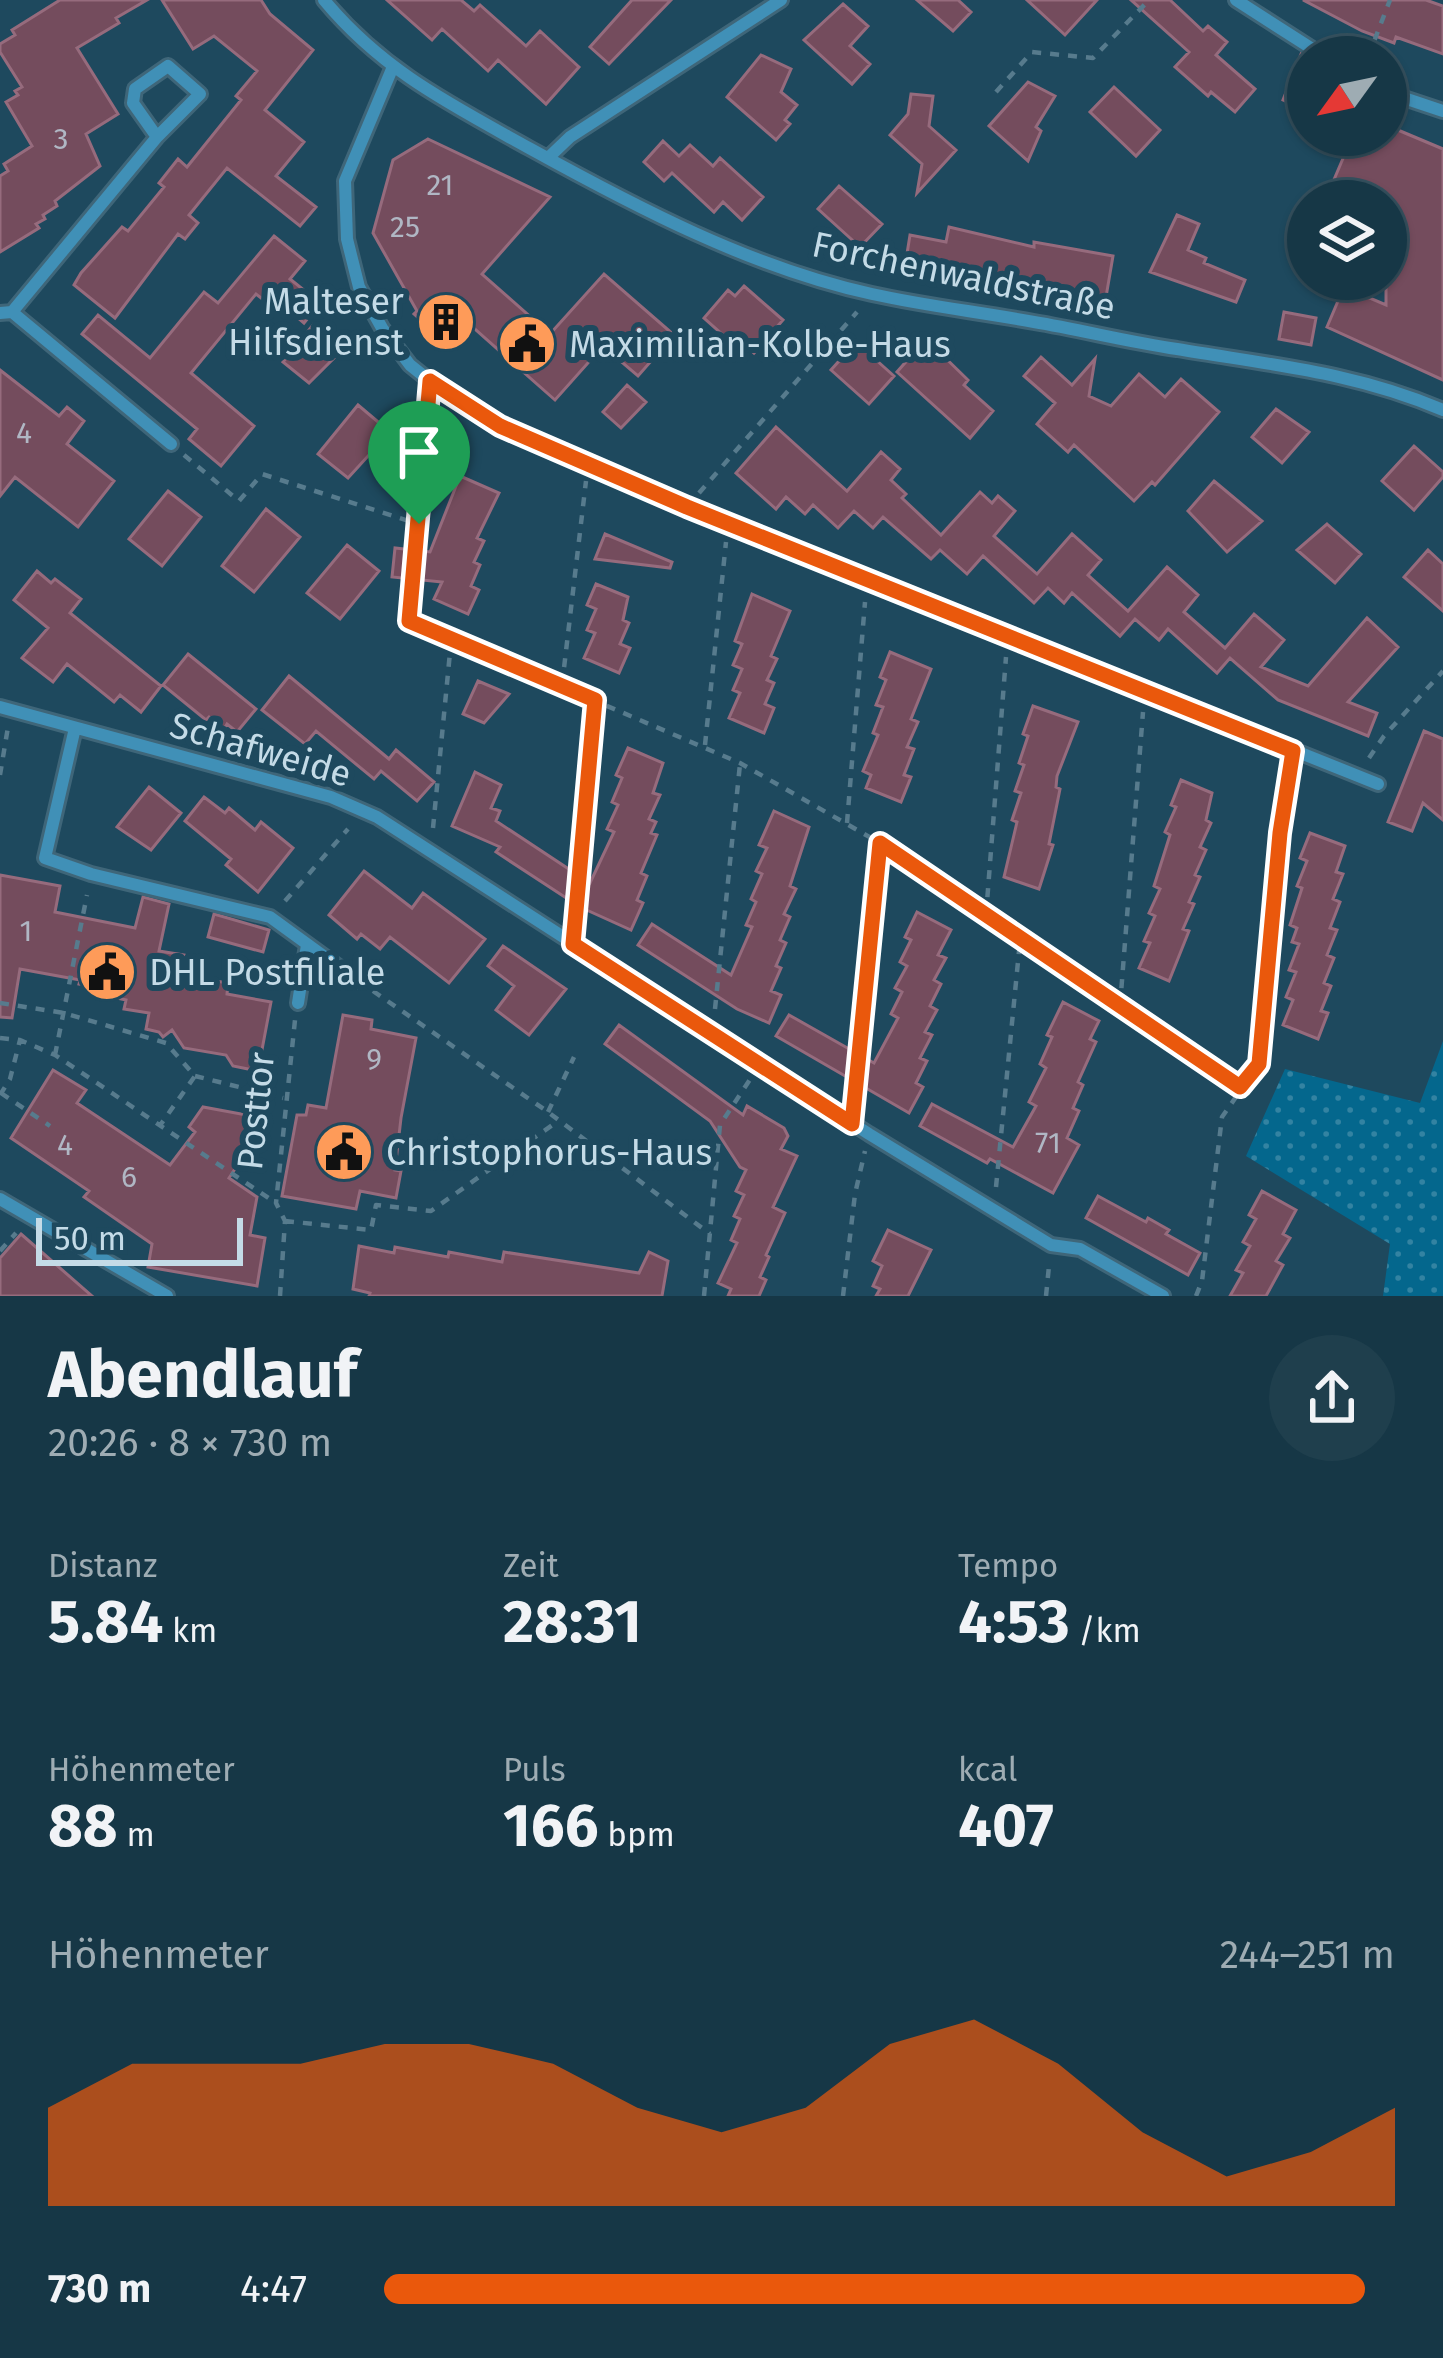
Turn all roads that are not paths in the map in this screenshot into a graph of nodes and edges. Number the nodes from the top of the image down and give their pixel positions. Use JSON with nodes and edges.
{"nodes":[{"id":1,"x":324,"y":0,"type":"edge"},
{"id":2,"x":781,"y":0,"type":"edge"},
{"id":3,"x":1236,"y":0,"type":"edge"},
{"id":4,"x":1292,"y":36,"type":"edge"},
{"id":5,"x":392,"y":69,"type":"junction"},
{"id":6,"x":1407,"y":99,"type":"edge"},
{"id":7,"x":1443,"y":111,"type":"edge"},
{"id":8,"x":157,"y":137,"type":"junction"},
{"id":9,"x":548,"y":158,"type":"junction"},
{"id":10,"x":6,"y":313,"type":"edge"},
{"id":11,"x":1443,"y":410,"type":"edge"},
{"id":12,"x":171,"y":444,"type":"road end"},
{"id":13,"x":5,"y":709,"type":"edge"},
{"id":14,"x":75,"y":728,"type":"junction"},
{"id":15,"x":1378,"y":784,"type":"dead end"},
{"id":16,"x":307,"y":945,"type":"junction"},
{"id":17,"x":358,"y":981,"type":"road end"},
{"id":18,"x":298,"y":1003,"type":"road end"},
{"id":19,"x":0,"y":1199,"type":"edge"},
{"id":20,"x":167,"y":1296,"type":"edge"},
{"id":21,"x":1163,"y":1296,"type":"edge"}],
"edges":[{"from":1,"to":5,"type":"street","name":"Forchenwaldstraße"},
{"from":2,"to":9,"type":"street"},
{"from":3,"to":4,"type":"street"},
{"from":5,"to":9,"type":"street","name":"Forchenwaldstraße"},
{"from":5,"to":15,"type":"street"},
{"from":6,"to":7,"type":"street"},
{"from":8,"to":8,"type":"street"},
{"from":8,"to":10,"type":"street"},
{"from":9,"to":11,"type":"street","name":"Forchenwaldstraße"},
{"from":10,"to":12,"type":"street"},
{"from":13,"to":14,"type":"street","name":"Schafweide"},
{"from":14,"to":16,"type":"street"},
{"from":14,"to":21,"type":"street","name":"Schafweide"},
{"from":16,"to":17,"type":"street"},
{"from":16,"to":18,"type":"street"},
{"from":19,"to":20,"type":"street"}]}
